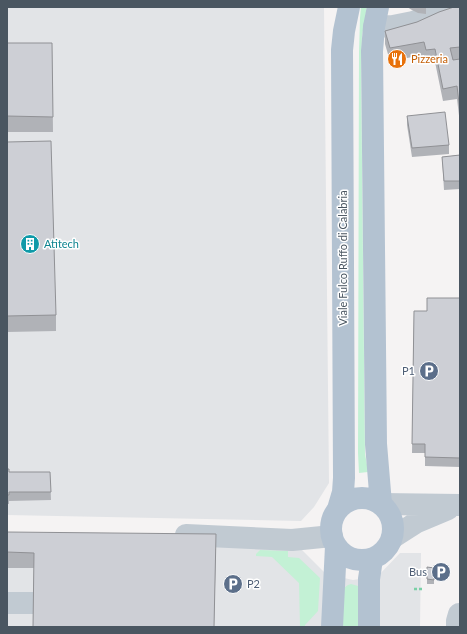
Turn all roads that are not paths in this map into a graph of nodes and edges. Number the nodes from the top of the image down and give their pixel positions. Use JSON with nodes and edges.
{"nodes":[{"id":1,"x":349,"y":7,"type":"edge"},
{"id":2,"x":453,"y":7,"type":"edge"},
{"id":3,"x":376,"y":17,"type":"edge"},
{"id":4,"x":380,"y":504,"type":"junction"},
{"id":5,"x":457,"y":505,"type":"edge"},
{"id":6,"x":338,"y":509,"type":"junction"},
{"id":7,"x":170,"y":535,"type":"edge"},
{"id":8,"x":392,"y":538,"type":"junction"},
{"id":9,"x":334,"y":541,"type":"junction"},
{"id":10,"x":372,"y":559,"type":"junction"},
{"id":11,"x":7,"y":603,"type":"edge"},
{"id":12,"x":34,"y":603,"type":"edge"},
{"id":13,"x":460,"y":614,"type":"edge"},
{"id":14,"x":332,"y":627,"type":"edge"},
{"id":15,"x":369,"y":627,"type":"edge"},
{"id":16,"x":457,"y":627,"type":"edge"}],
"edges":[{"from":1,"to":6,"type":"main road","name":"Viale Fulco Ruffo di Calabria"},
{"from":2,"to":3,"type":"street"},
{"from":3,"to":4,"type":"main road"},
{"from":4,"to":5,"type":"street"},
{"from":4,"to":6,"type":"main road"},
{"from":4,"to":8,"type":"main road"},
{"from":5,"to":8,"type":"street"},
{"from":6,"to":9,"type":"main road"},
{"from":7,"to":9,"type":"street"},
{"from":8,"to":10,"type":"main road"},
{"from":9,"to":10,"type":"main road"},
{"from":9,"to":14,"type":"main road"},
{"from":10,"to":15,"type":"main road"},
{"from":11,"to":12,"type":"street"},
{"from":13,"to":16,"type":"street"}]}
